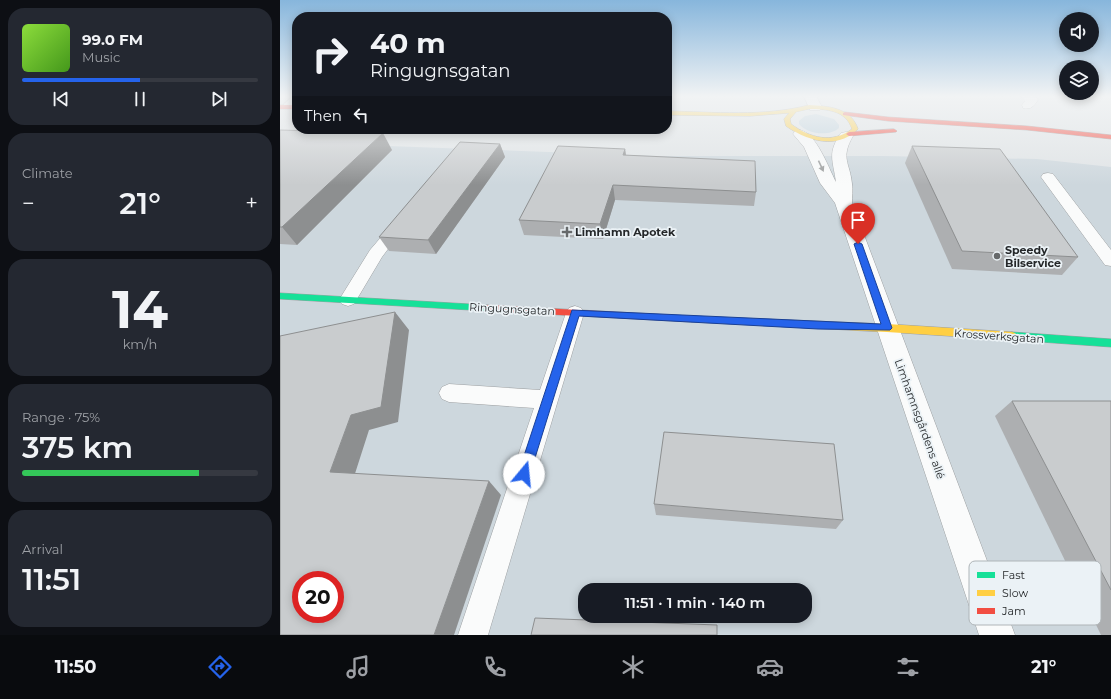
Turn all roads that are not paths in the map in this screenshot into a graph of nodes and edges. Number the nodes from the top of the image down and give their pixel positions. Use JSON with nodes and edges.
{"nodes":[{"id":1,"x":778,"y":126,"type":"dead end"},
{"id":2,"x":790,"y":126,"type":"edge"},
{"id":3,"x":855,"y":126,"type":"edge"},
{"id":4,"x":990,"y":126,"type":"edge"},
{"id":5,"x":795,"y":131,"type":"junction"},
{"id":6,"x":900,"y":132,"type":"dead end"},
{"id":7,"x":848,"y":135,"type":"junction"},
{"id":8,"x":1111,"y":136,"type":"edge"},
{"id":9,"x":1034,"y":138,"type":"dead end"},
{"id":10,"x":1111,"y":144,"type":"edge"},
{"id":11,"x":1048,"y":177,"type":"dead end"},
{"id":12,"x":843,"y":203,"type":"junction"},
{"id":13,"x":409,"y":213,"type":"edge"},
{"id":14,"x":1111,"y":261,"type":"edge"},
{"id":15,"x":280,"y":296,"type":"edge"},
{"id":16,"x":348,"y":300,"type":"junction"},
{"id":17,"x":575,"y":312,"type":"junction"},
{"id":18,"x":887,"y":328,"type":"junction"},
{"id":19,"x":1111,"y":343,"type":"edge"},
{"id":20,"x":449,"y":393,"type":"dead end"},
{"id":21,"x":547,"y":400,"type":"junction"},
{"id":22,"x":970,"y":561,"type":"edge"},
{"id":23,"x":993,"y":625,"type":"edge"},
{"id":24,"x":473,"y":635,"type":"edge"},
{"id":25,"x":997,"y":635,"type":"edge"}],
"edges":[{"from":1,"to":5,"type":"main road"},
{"from":2,"to":5,"type":"main road"},
{"from":3,"to":7,"type":"main road"},
{"from":4,"to":8,"type":"main road"},
{"from":5,"to":7,"type":"main road"},
{"from":5,"to":12,"type":"street","name":"Limhamnsgårdens allé","one_way":true},
{"from":6,"to":7,"type":"main road"},
{"from":7,"to":12,"type":"street","name":"Limhamnsgårdens allé"},
{"from":9,"to":10,"type":"main road"},
{"from":11,"to":14,"type":"lane"},
{"from":12,"to":18,"type":"street","name":"Limhamnsgårdens allé"},
{"from":13,"to":16,"type":"lane"},
{"from":15,"to":16,"type":"main road","name":"Ringugnsgatan"},
{"from":16,"to":17,"type":"main road","name":"Ringugnsgatan"},
{"from":17,"to":18,"type":"main road","name":"Ringugnsgatan"},
{"from":17,"to":21,"type":"lane"},
{"from":18,"to":19,"type":"main road","name":"Krossverksgatan"},
{"from":18,"to":22,"type":"street","name":"Limhamnsgårdens allé"},
{"from":20,"to":21,"type":"lane"},
{"from":21,"to":24,"type":"lane"},
{"from":23,"to":25,"type":"street","name":"Limhamnsgårdens allé"}]}
